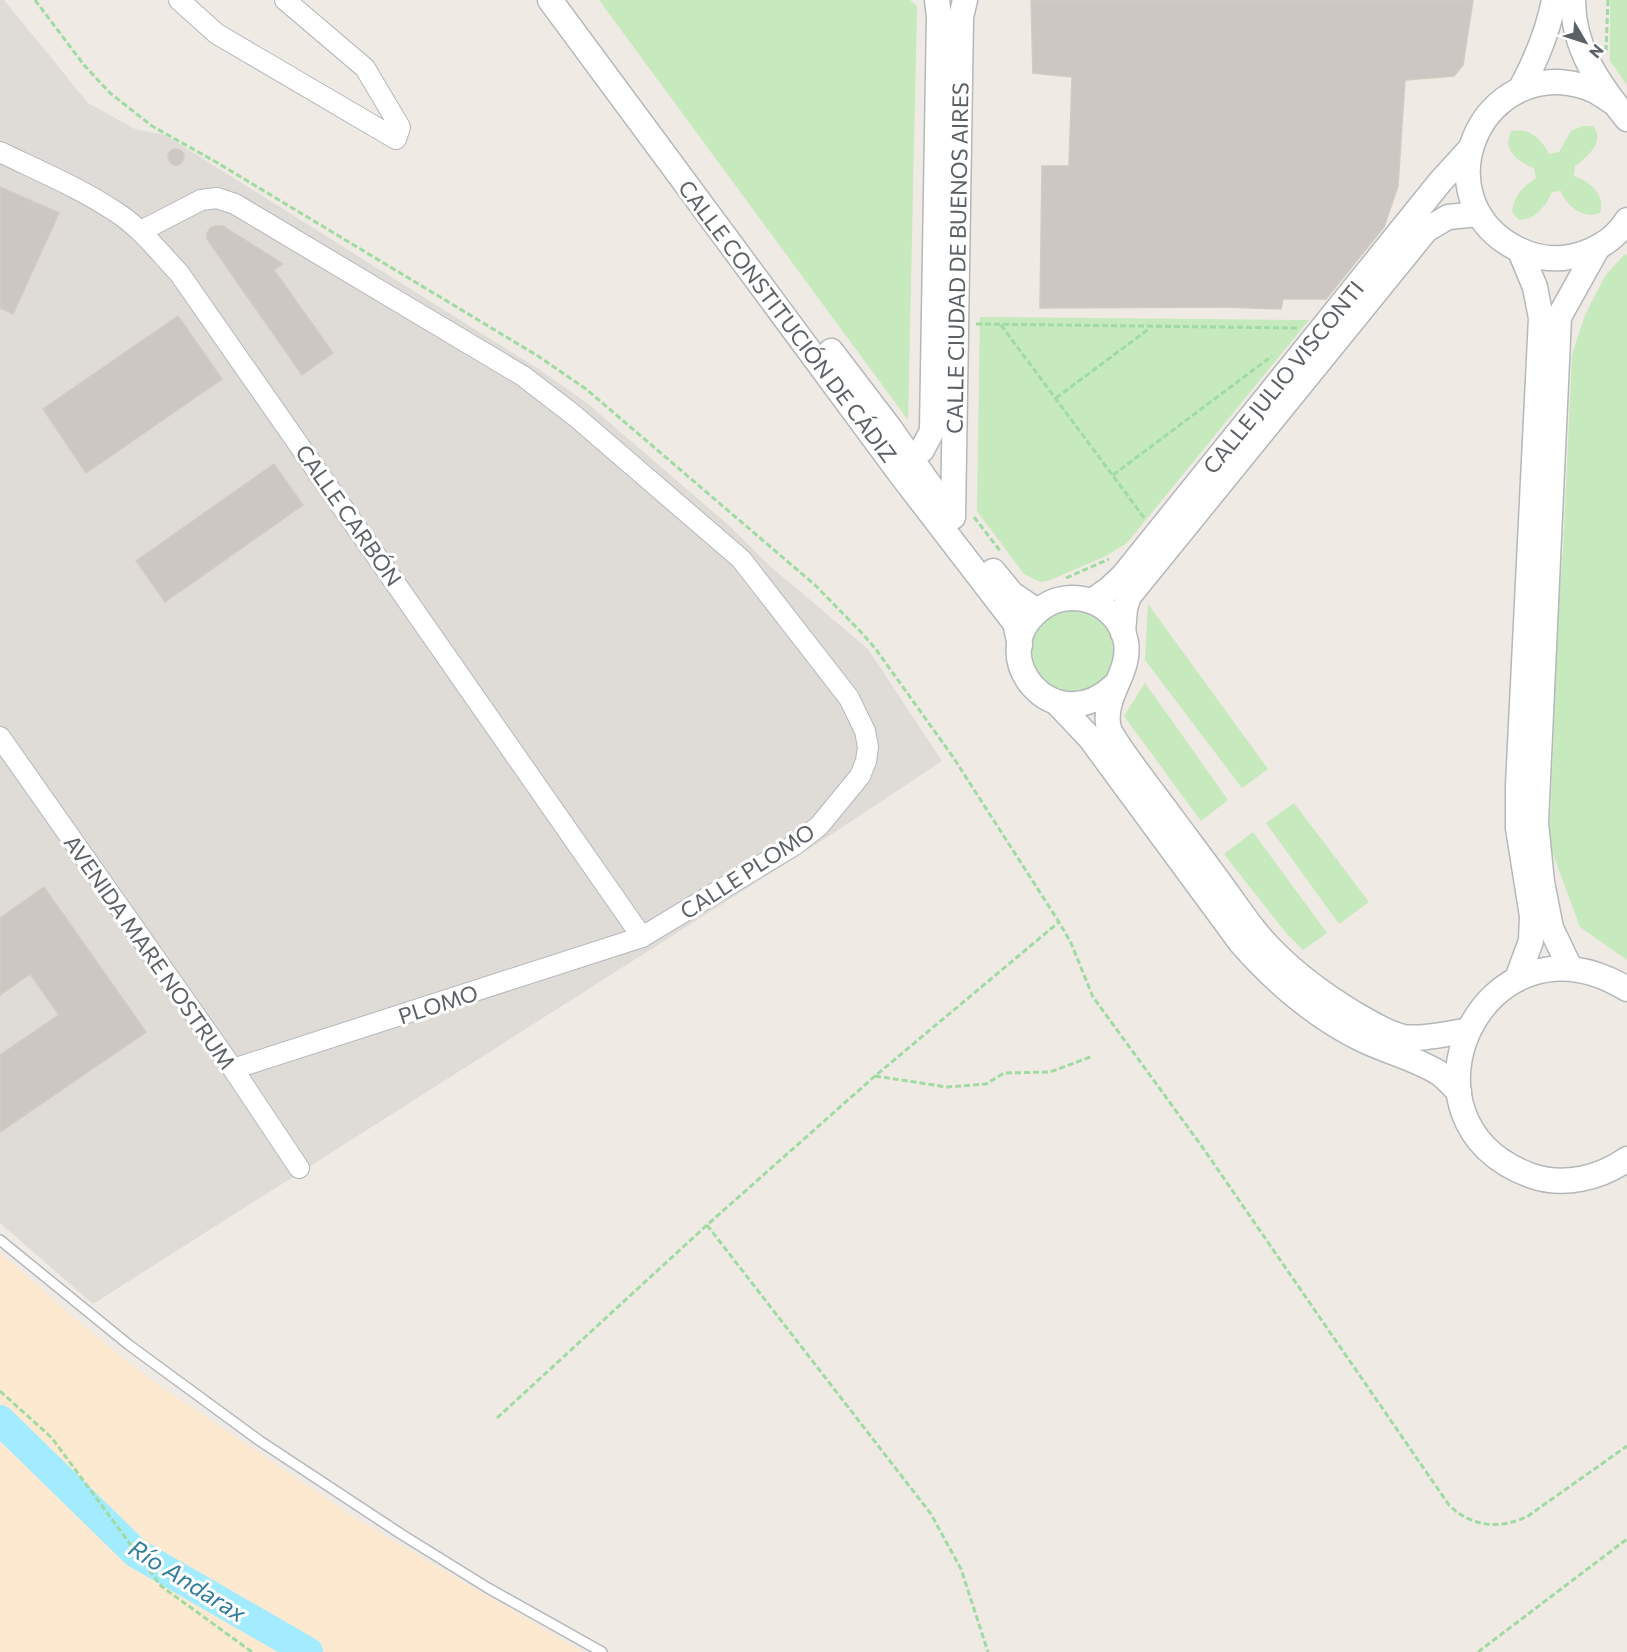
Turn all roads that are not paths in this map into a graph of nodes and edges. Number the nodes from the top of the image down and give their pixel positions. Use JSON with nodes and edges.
{"nodes":[{"id":1,"x":179,"y":0,"type":"edge"},
{"id":2,"x":285,"y":0,"type":"edge"},
{"id":3,"x":550,"y":0,"type":"edge"},
{"id":4,"x":570,"y":0,"type":"edge"},
{"id":5,"x":937,"y":0,"type":"edge"},
{"id":6,"x":965,"y":0,"type":"edge"},
{"id":7,"x":1554,"y":0,"type":"edge"},
{"id":8,"x":1573,"y":0,"type":"edge"},
{"id":9,"x":1521,"y":88,"type":"junction"},
{"id":10,"x":1620,"y":111,"type":"edge"},
{"id":11,"x":1470,"y":149,"type":"junction"},
{"id":12,"x":0,"y":152,"type":"edge"},
{"id":13,"x":1478,"y":214,"type":"junction"},
{"id":14,"x":1627,"y":220,"type":"edge"},
{"id":15,"x":141,"y":231,"type":"junction"},
{"id":16,"x":1612,"y":241,"type":"edge"},
{"id":17,"x":1520,"y":251,"type":"junction"},
{"id":18,"x":906,"y":466,"type":"junction"},
{"id":19,"x":963,"y":514,"type":"junction"},
{"id":20,"x":1092,"y":601,"type":"junction"},
{"id":21,"x":1038,"y":611,"type":"junction"},
{"id":22,"x":1124,"y":633,"type":"junction"},
{"id":23,"x":1020,"y":645,"type":"junction"},
{"id":24,"x":1114,"y":686,"type":"junction"},
{"id":25,"x":1057,"y":703,"type":"junction"},
{"id":26,"x":0,"y":737,"type":"edge"},
{"id":27,"x":642,"y":937,"type":"junction"},
{"id":28,"x":1570,"y":968,"type":"junction"},
{"id":29,"x":1517,"y":980,"type":"junction"},
{"id":30,"x":1627,"y":989,"type":"edge"},
{"id":31,"x":1467,"y":1031,"type":"junction"},
{"id":32,"x":233,"y":1069,"type":"junction"},
{"id":33,"x":1459,"y":1092,"type":"junction"},
{"id":34,"x":1627,"y":1159,"type":"edge"},
{"id":35,"x":299,"y":1168,"type":"dead end"},
{"id":36,"x":0,"y":1240,"type":"edge"},
{"id":37,"x":602,"y":1652,"type":"edge"}],
"edges":[{"from":1,"to":2,"type":"street"},
{"from":3,"to":18,"type":"street","name":"CALLE CONSTITUCIÓN DE CÁDIZ"},
{"from":4,"to":18,"type":"street","name":"CALLE CONSTITUCIÓN DE CÁDIZ"},
{"from":5,"to":18,"type":"street","name":"CALLE CIUDAD DE BUENOS AIRES"},
{"from":6,"to":19,"type":"street","name":"CALLE CIUDAD DE BUENOS AIRES"},
{"from":7,"to":9,"type":"street"},
{"from":8,"to":10,"type":"street"},
{"from":9,"to":10,"type":"street"},
{"from":9,"to":11,"type":"street"},
{"from":11,"to":13,"type":"street"},
{"from":11,"to":20,"type":"street","name":"CALLE JULIO VISCONTI"},
{"from":12,"to":15,"type":"street","name":"CALLE CARBÓN"},
{"from":13,"to":17,"type":"street"},
{"from":13,"to":22,"type":"street","name":"CALLE JULIO VISCONTI"},
{"from":14,"to":16,"type":"street"},
{"from":15,"to":27,"type":"street","name":"CALLE CARBÓN"},
{"from":15,"to":27,"type":"street","name":"CALLE PLOMO"},
{"from":16,"to":17,"type":"street"},
{"from":16,"to":28,"type":"street"},
{"from":17,"to":29,"type":"street"},
{"from":18,"to":19,"type":"street","name":"CALLE CONSTITUCIÓN DE CÁDIZ"},
{"from":18,"to":23,"type":"street","name":"CALLE CONSTITUCIÓN DE CÁDIZ"},
{"from":19,"to":21,"type":"street","name":"CALLE CONSTITUCIÓN DE CÁDIZ"},
{"from":20,"to":21,"type":"street"},
{"from":20,"to":22,"type":"street"},
{"from":21,"to":23,"type":"street"},
{"from":22,"to":24,"type":"street"},
{"from":23,"to":25,"type":"street"},
{"from":24,"to":25,"type":"street"},
{"from":24,"to":31,"type":"street"},
{"from":25,"to":33,"type":"street"},
{"from":26,"to":32,"type":"street","name":"AVENIDA MARE NOSTRUM"},
{"from":27,"to":32,"type":"street","name":"PLOMO"},
{"from":28,"to":29,"type":"street"},
{"from":28,"to":30,"type":"street"},
{"from":29,"to":31,"type":"street"},
{"from":31,"to":33,"type":"street"},
{"from":32,"to":35,"type":"street","name":"AVENIDA MARE NOSTRUM"},
{"from":33,"to":34,"type":"street"},
{"from":36,"to":37,"type":"lane"}]}
